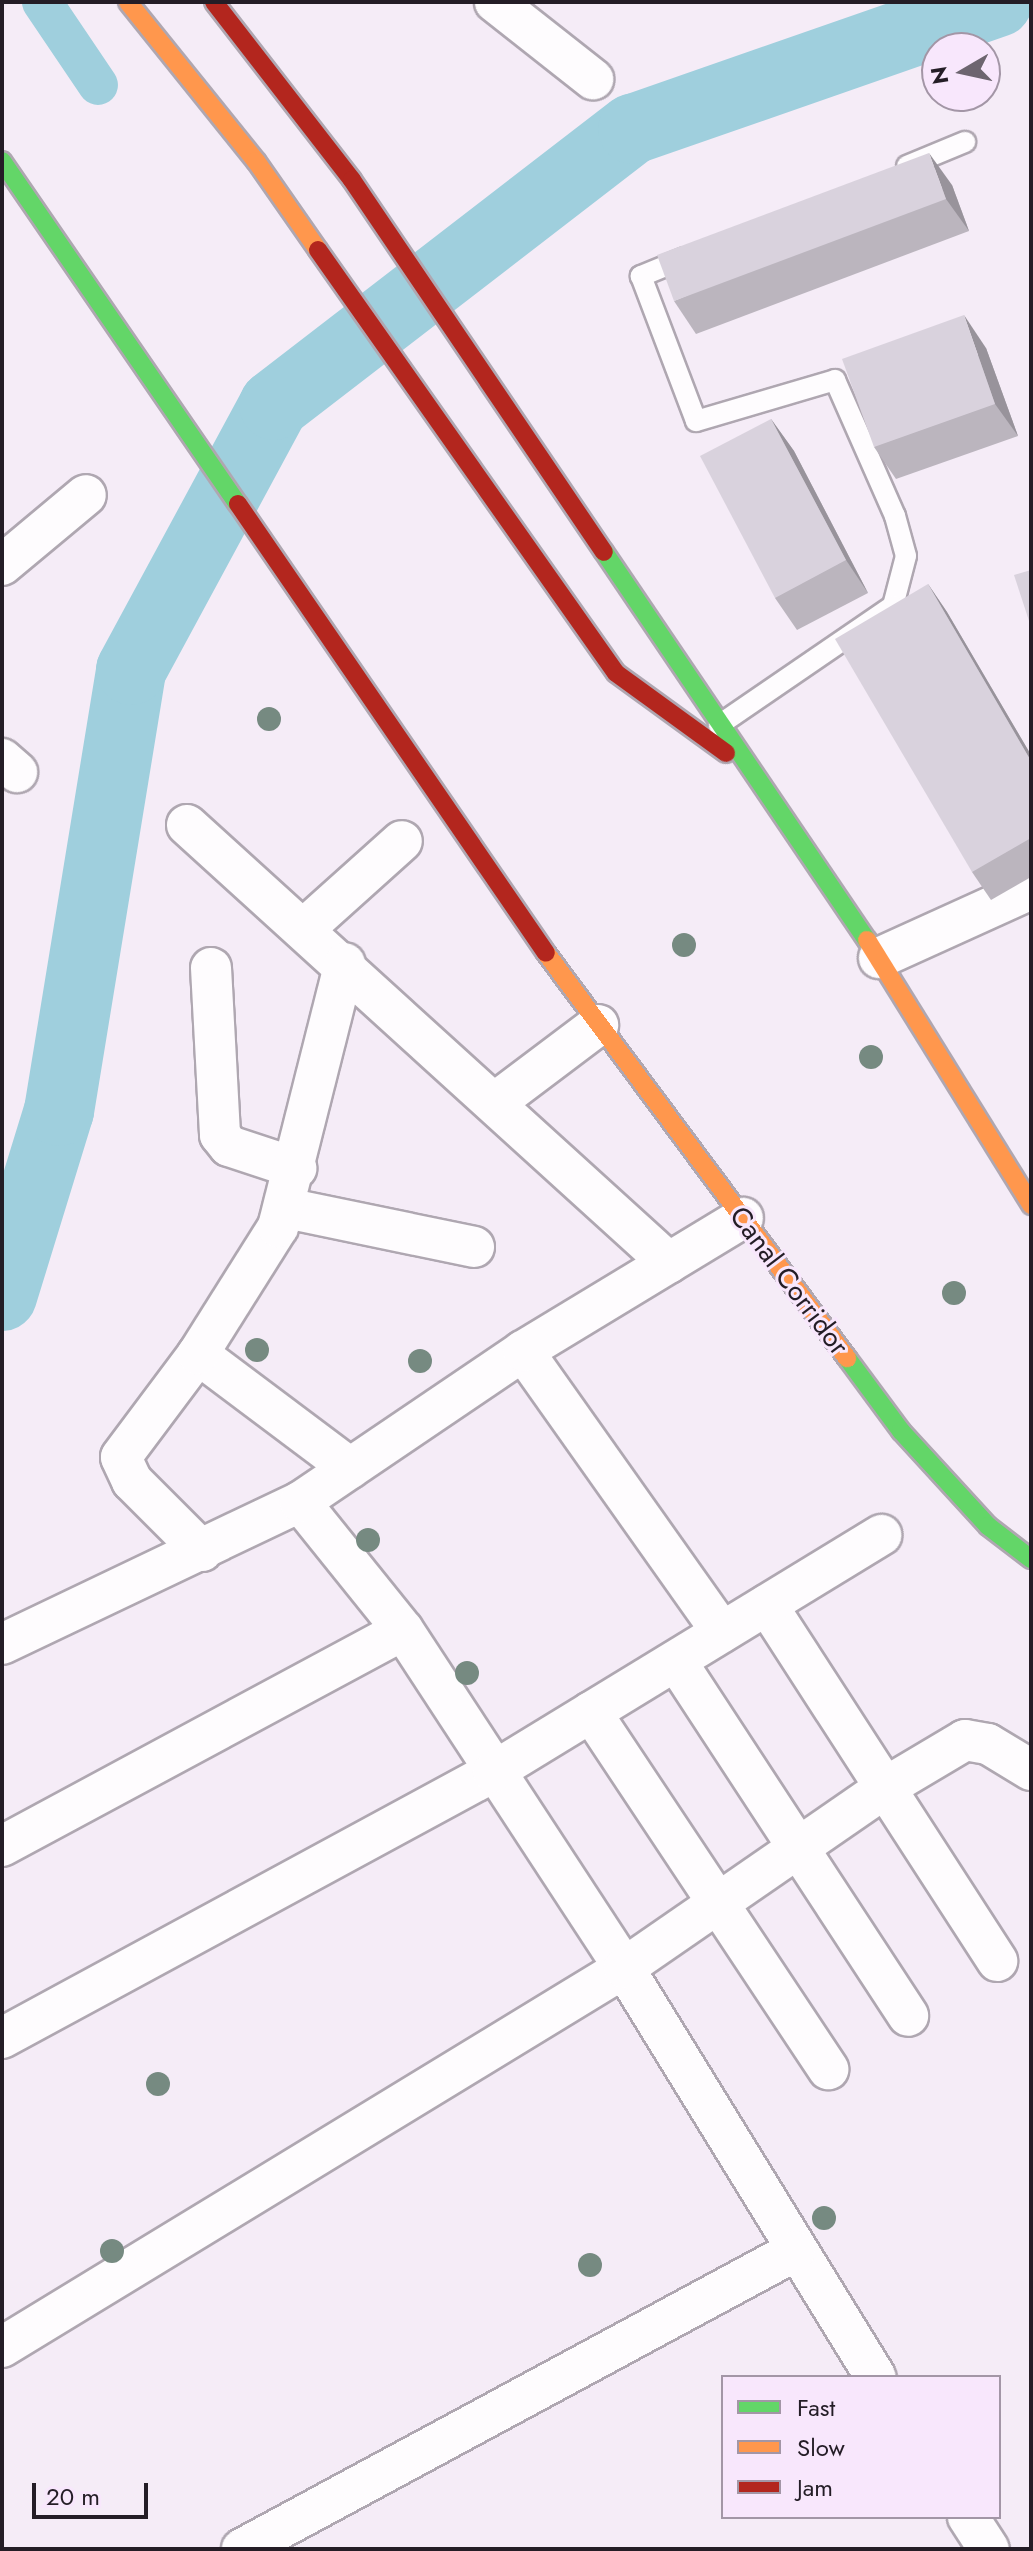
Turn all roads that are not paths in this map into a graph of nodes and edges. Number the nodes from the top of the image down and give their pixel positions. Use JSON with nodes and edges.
{"nodes":[{"id":1,"x":128,"y":2,"type":"edge"},
{"id":2,"x":214,"y":2,"type":"edge"},
{"id":3,"x":495,"y":2,"type":"edge"},
{"id":4,"x":593,"y":79,"type":"dead end"},
{"id":5,"x":965,"y":142,"type":"dead end"},
{"id":6,"x":2,"y":161,"type":"edge"},
{"id":7,"x":892,"y":173,"type":"edge"},
{"id":8,"x":700,"y":251,"type":"edge"},
{"id":9,"x":86,"y":495,"type":"dead end"},
{"id":10,"x":2,"y":565,"type":"edge"},
{"id":11,"x":719,"y":725,"type":"junction"},
{"id":12,"x":750,"y":771,"type":"junction"},
{"id":13,"x":187,"y":825,"type":"dead end"},
{"id":14,"x":402,"y":841,"type":"dead end"},
{"id":15,"x":1031,"y":889,"type":"edge"},
{"id":16,"x":305,"y":928,"type":"junction"},
{"id":17,"x":879,"y":958,"type":"junction"},
{"id":18,"x":345,"y":963,"type":"junction"},
{"id":19,"x":211,"y":968,"type":"dead end"},
{"id":20,"x":598,"y":1025,"type":"junction"},
{"id":21,"x":496,"y":1102,"type":"junction"},
{"id":22,"x":296,"y":1168,"type":"junction"},
{"id":23,"x":1031,"y":1205,"type":"edge"},
{"id":24,"x":286,"y":1208,"type":"junction"},
{"id":25,"x":743,"y":1218,"type":"junction"},
{"id":26,"x":474,"y":1247,"type":"dead end"},
{"id":27,"x":669,"y":1263,"type":"junction"},
{"id":28,"x":523,"y":1351,"type":"junction"},
{"id":29,"x":198,"y":1354,"type":"junction"},
{"id":30,"x":350,"y":1468,"type":"junction"},
{"id":31,"x":300,"y":1502,"type":"junction"},
{"id":32,"x":881,"y":1535,"type":"dead end"},
{"id":33,"x":202,"y":1551,"type":"junction"},
{"id":34,"x":1031,"y":1559,"type":"edge"},
{"id":35,"x":767,"y":1605,"type":"junction"},
{"id":36,"x":403,"y":1630,"type":"junction"},
{"id":37,"x":722,"y":1632,"type":"junction"},
{"id":38,"x":2,"y":1644,"type":"edge"},
{"id":39,"x":676,"y":1661,"type":"junction"},
{"id":40,"x":591,"y":1712,"type":"junction"},
{"id":41,"x":1031,"y":1770,"type":"edge"},
{"id":42,"x":493,"y":1772,"type":"junction"},
{"id":43,"x":886,"y":1787,"type":"junction"},
{"id":44,"x":2,"y":1846,"type":"edge"},
{"id":45,"x":798,"y":1848,"type":"junction"},
{"id":46,"x":715,"y":1904,"type":"junction"},
{"id":47,"x":997,"y":1961,"type":"dead end"},
{"id":48,"x":624,"y":1968,"type":"junction"},
{"id":49,"x":908,"y":2016,"type":"dead end"},
{"id":50,"x":2,"y":2038,"type":"edge"},
{"id":51,"x":828,"y":2069,"type":"dead end"},
{"id":52,"x":795,"y":2251,"type":"junction"},
{"id":53,"x":2,"y":2347,"type":"edge"},
{"id":54,"x":875,"y":2375,"type":"edge"},
{"id":55,"x":969,"y":2519,"type":"edge"},
{"id":56,"x":242,"y":2549,"type":"edge"},
{"id":57,"x":989,"y":2549,"type":"edge"}],
"edges":[{"from":1,"to":12,"type":"main road"},
{"from":2,"to":11,"type":"main road"},
{"from":3,"to":4,"type":"street"},
{"from":5,"to":7,"type":"lane"},
{"from":6,"to":20,"type":"main road","name":"Canal Corridor"},
{"from":8,"to":11,"type":"lane"},
{"from":9,"to":10,"type":"street"},
{"from":11,"to":12,"type":"main road"},
{"from":12,"to":17,"type":"main road"},
{"from":13,"to":16,"type":"street"},
{"from":14,"to":16,"type":"street"},
{"from":15,"to":17,"type":"street"},
{"from":16,"to":18,"type":"street"},
{"from":17,"to":23,"type":"main road"},
{"from":18,"to":21,"type":"street"},
{"from":18,"to":22,"type":"street"},
{"from":19,"to":22,"type":"street"},
{"from":20,"to":21,"type":"street"},
{"from":20,"to":25,"type":"main road","name":"Canal Corridor"},
{"from":21,"to":27,"type":"street"},
{"from":22,"to":24,"type":"street"},
{"from":24,"to":26,"type":"street"},
{"from":24,"to":29,"type":"street"},
{"from":25,"to":27,"type":"street"},
{"from":25,"to":34,"type":"main road","name":"Canal Corridor"},
{"from":27,"to":28,"type":"street"},
{"from":28,"to":30,"type":"street"},
{"from":28,"to":37,"type":"street"},
{"from":29,"to":30,"type":"street"},
{"from":29,"to":33,"type":"street"},
{"from":30,"to":31,"type":"street"},
{"from":31,"to":33,"type":"street"},
{"from":31,"to":36,"type":"street"},
{"from":32,"to":35,"type":"street"},
{"from":33,"to":38,"type":"street"},
{"from":35,"to":37,"type":"street"},
{"from":35,"to":43,"type":"street"},
{"from":36,"to":42,"type":"street"},
{"from":36,"to":44,"type":"street"},
{"from":37,"to":39,"type":"street"},
{"from":39,"to":40,"type":"street"},
{"from":39,"to":45,"type":"street"},
{"from":40,"to":42,"type":"street"},
{"from":40,"to":46,"type":"street"},
{"from":41,"to":43,"type":"street"},
{"from":42,"to":48,"type":"street"},
{"from":42,"to":50,"type":"street"},
{"from":43,"to":45,"type":"street"},
{"from":43,"to":47,"type":"street"},
{"from":45,"to":46,"type":"street"},
{"from":45,"to":49,"type":"street"},
{"from":46,"to":48,"type":"street"},
{"from":46,"to":51,"type":"street"},
{"from":48,"to":52,"type":"street"},
{"from":48,"to":53,"type":"street"},
{"from":52,"to":54,"type":"street"},
{"from":52,"to":56,"type":"street"},
{"from":55,"to":57,"type":"street"}]}
